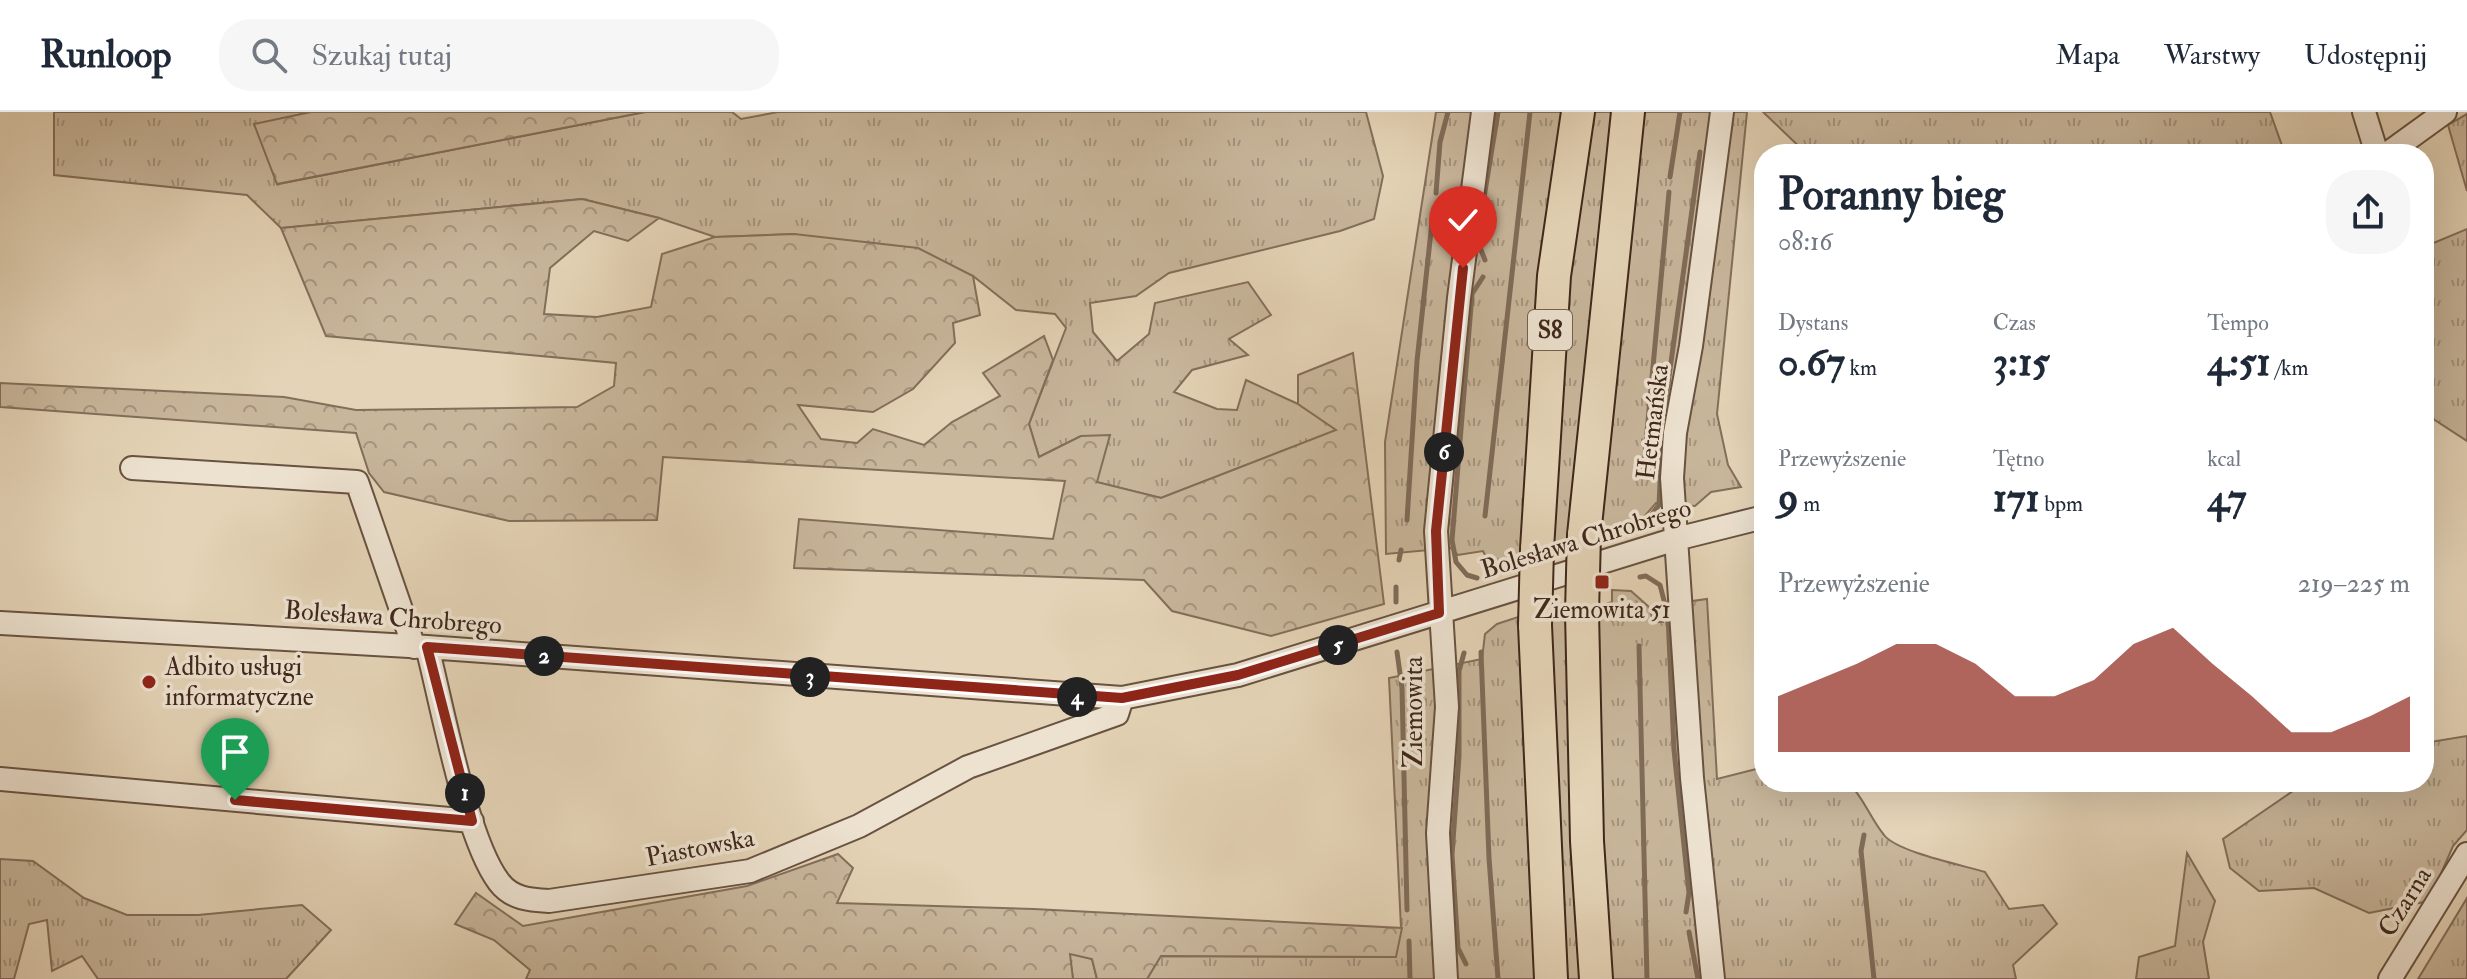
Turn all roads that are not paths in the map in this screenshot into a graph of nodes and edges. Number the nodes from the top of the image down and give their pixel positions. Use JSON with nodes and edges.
{"nodes":[{"id":1,"x":1483,"y":112,"type":"edge"},
{"id":2,"x":1578,"y":112,"type":"edge"},
{"id":3,"x":1628,"y":112,"type":"edge"},
{"id":4,"x":1722,"y":112,"type":"edge"},
{"id":5,"x":2364,"y":112,"type":"edge"},
{"id":6,"x":2445,"y":112,"type":"edge"},
{"id":7,"x":2374,"y":144,"type":"edge"},
{"id":8,"x":2401,"y":144,"type":"edge"},
{"id":9,"x":132,"y":468,"type":"dead end"},
{"id":10,"x":1754,"y":520,"type":"edge"},
{"id":11,"x":1676,"y":539,"type":"junction"},
{"id":12,"x":1439,"y":613,"type":"junction"},
{"id":13,"x":0,"y":623,"type":"edge"},
{"id":14,"x":421,"y":647,"type":"junction"},
{"id":15,"x":1122,"y":698,"type":"junction"},
{"id":16,"x":0,"y":779,"type":"edge"},
{"id":17,"x":472,"y":821,"type":"junction"},
{"id":18,"x":2467,"y":854,"type":"edge"},
{"id":19,"x":1446,"y":979,"type":"edge"},
{"id":20,"x":1551,"y":979,"type":"edge"},
{"id":21,"x":1596,"y":979,"type":"edge"},
{"id":22,"x":1713,"y":979,"type":"edge"},
{"id":23,"x":2390,"y":979,"type":"edge"}],
"edges":[{"from":1,"to":12,"type":"street","name":"Ziemowita"},
{"from":2,"to":20,"type":"highway","number":"S8","bridge":true},
{"from":3,"to":21,"type":"highway","number":"S8","bridge":true},
{"from":4,"to":11,"type":"street","name":"Hetmańska"},
{"from":5,"to":7,"type":"street"},
{"from":6,"to":8,"type":"street"},
{"from":9,"to":14,"type":"street","name":"Piastowska"},
{"from":10,"to":11,"type":"street","name":"Bolesława Chrobrego"},
{"from":11,"to":12,"type":"street","name":"Bolesława Chrobrego"},
{"from":11,"to":22,"type":"street","name":"Hetmańska"},
{"from":12,"to":15,"type":"street","name":"Bolesława Chrobrego"},
{"from":12,"to":19,"type":"street","name":"Ziemowita"},
{"from":13,"to":14,"type":"street","name":"Bolesława Chrobrego"},
{"from":14,"to":15,"type":"street","name":"Bolesława Chrobrego"},
{"from":14,"to":17,"type":"street","name":"Piastowska"},
{"from":15,"to":17,"type":"street","name":"Piastowska"},
{"from":16,"to":17,"type":"street"},
{"from":18,"to":23,"type":"street","name":"Czarna"}]}
